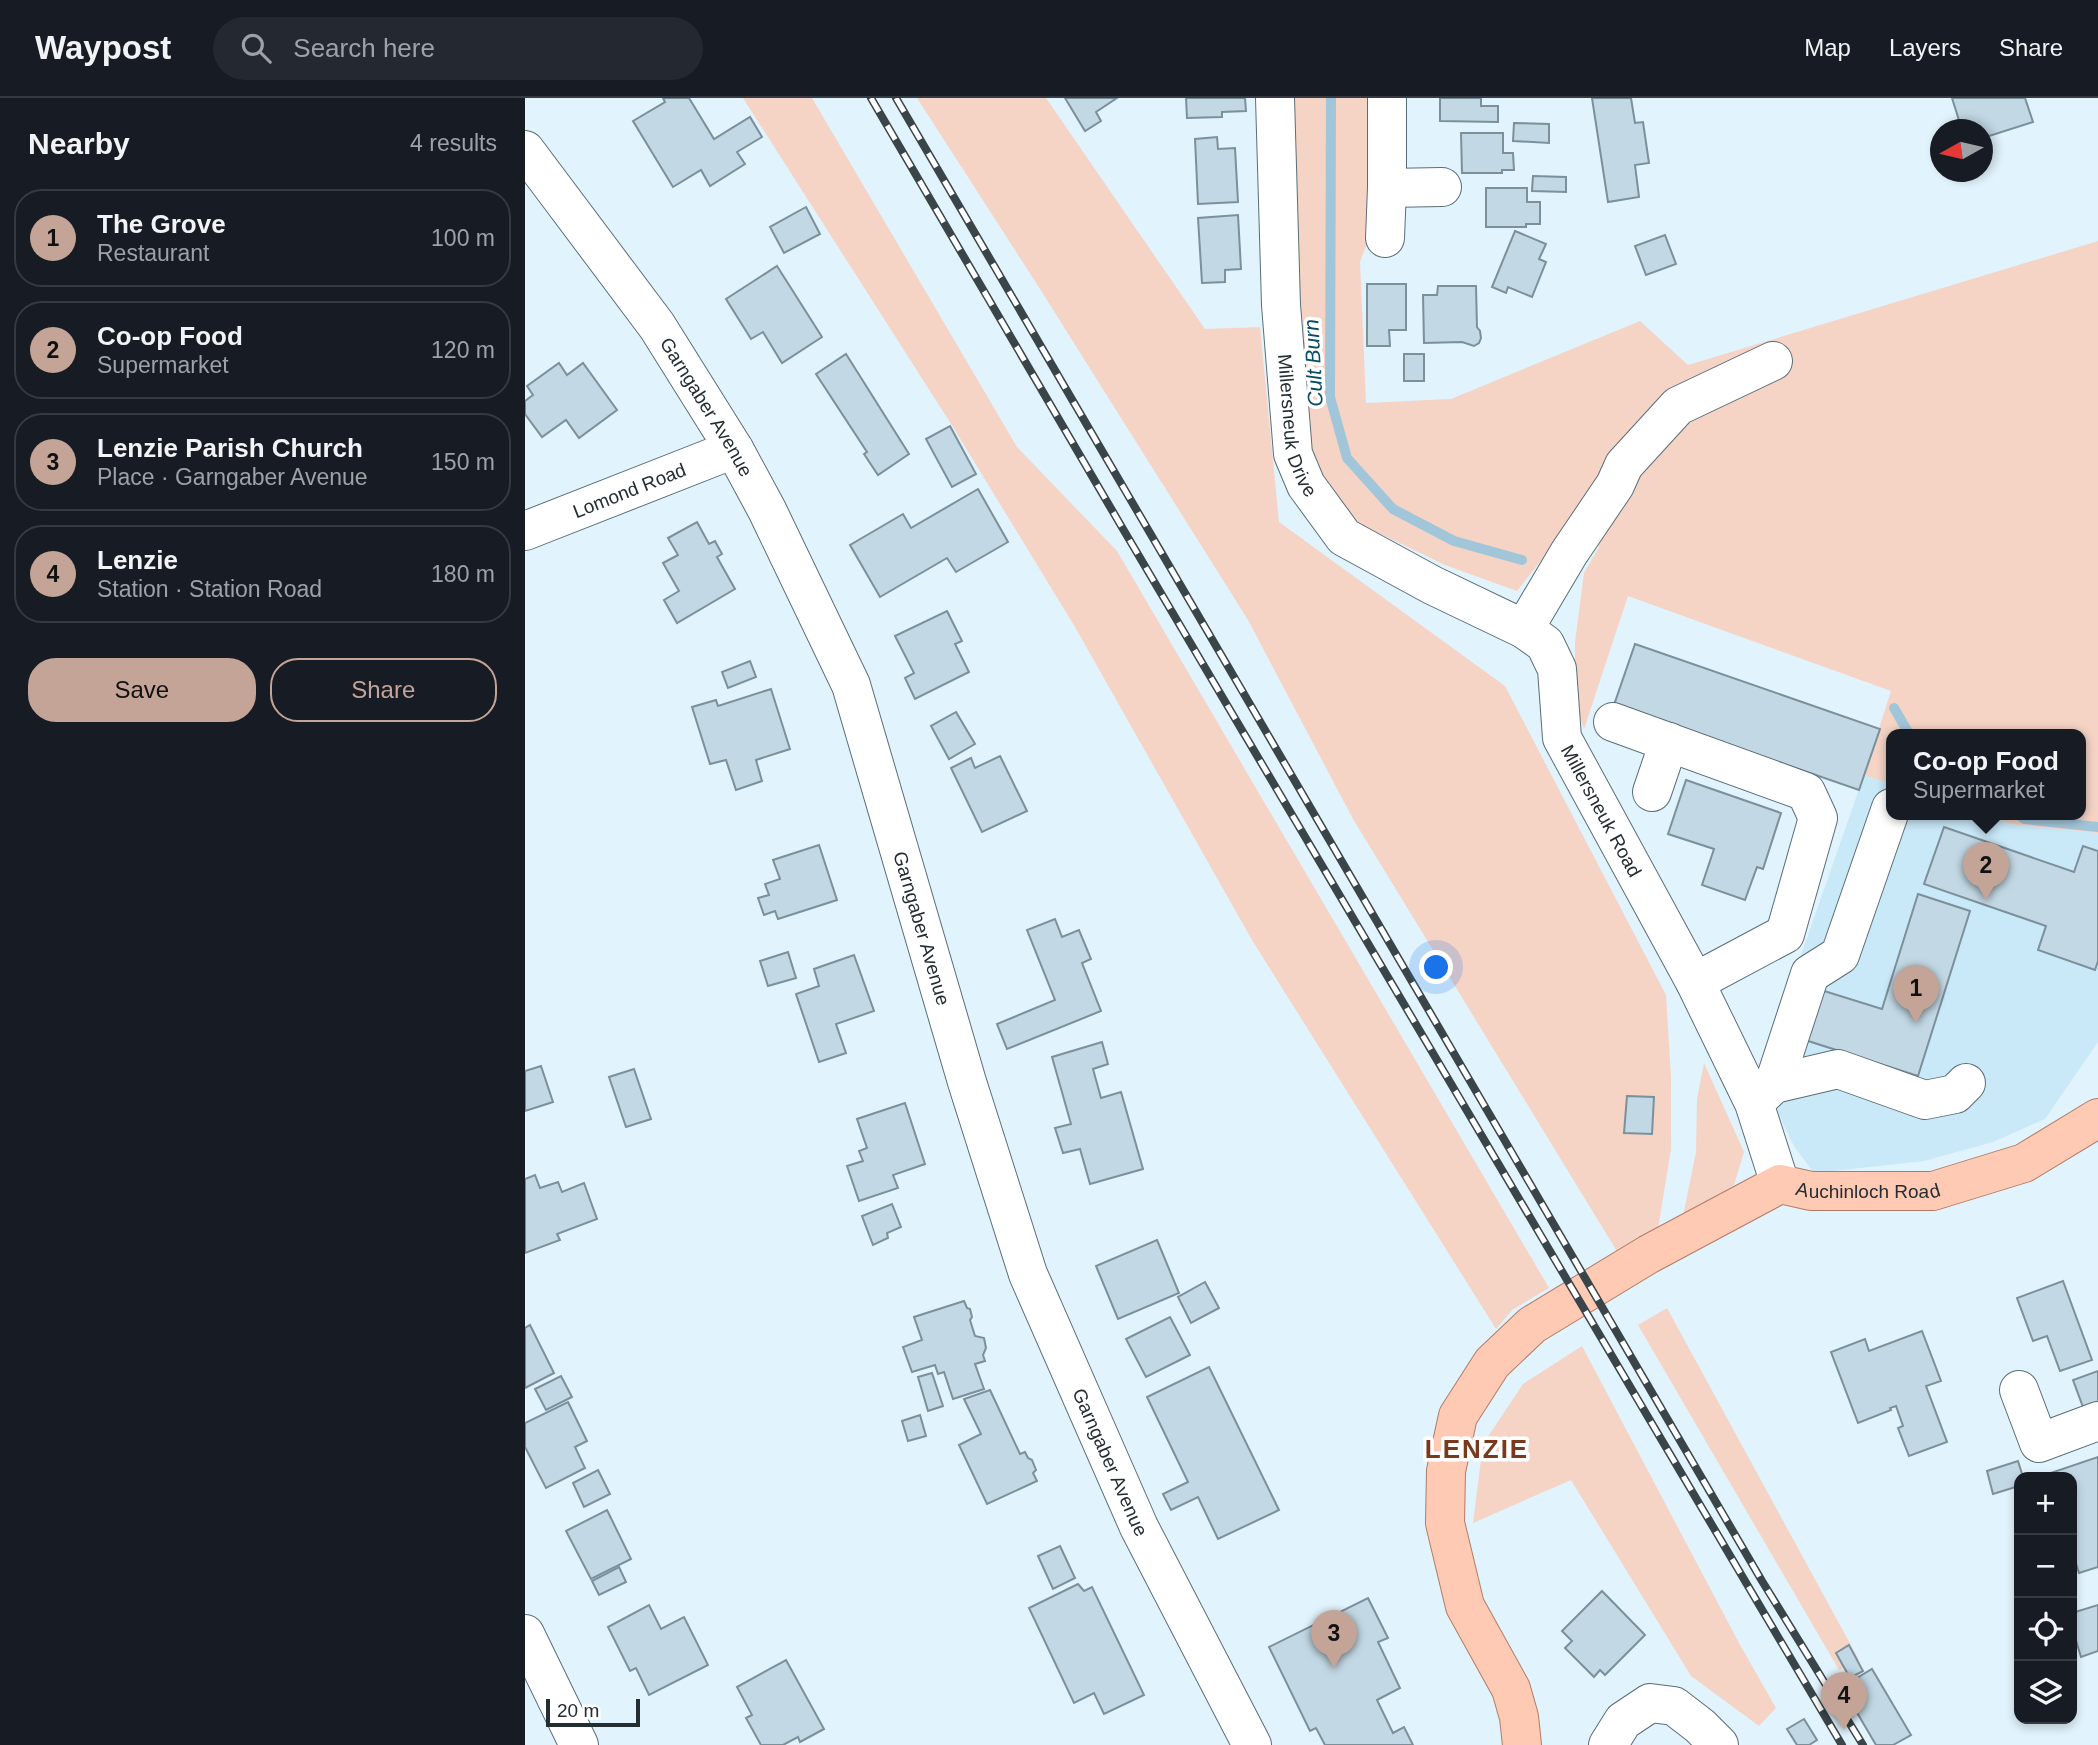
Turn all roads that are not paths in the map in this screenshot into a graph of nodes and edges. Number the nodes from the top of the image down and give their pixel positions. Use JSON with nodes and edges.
{"nodes":[{"id":1,"x":1275,"y":98,"type":"edge"},
{"id":2,"x":1387,"y":98,"type":"edge"},
{"id":3,"x":525,"y":150,"type":"edge"},
{"id":4,"x":1442,"y":187,"type":"dead end"},
{"id":5,"x":1387,"y":188,"type":"junction"},
{"id":6,"x":1385,"y":238,"type":"dead end"},
{"id":7,"x":1773,"y":361,"type":"dead end"},
{"id":8,"x":734,"y":449,"type":"junction"},
{"id":9,"x":525,"y":531,"type":"edge"},
{"id":10,"x":1524,"y":629,"type":"junction"},
{"id":11,"x":1613,"y":722,"type":"dead end"},
{"id":12,"x":1669,"y":742,"type":"junction"},
{"id":13,"x":1652,"y":792,"type":"dead end"},
{"id":14,"x":1888,"y":820,"type":"edge"},
{"id":15,"x":1695,"y":982,"type":"junction"},
{"id":16,"x":1966,"y":1083,"type":"dead end"},
{"id":17,"x":1764,"y":1093,"type":"junction"},
{"id":18,"x":2098,"y":1118,"type":"edge"},
{"id":19,"x":1780,"y":1184,"type":"junction"},
{"id":20,"x":2019,"y":1390,"type":"dead end"},
{"id":21,"x":2098,"y":1421,"type":"edge"},
{"id":22,"x":525,"y":1634,"type":"edge"},
{"id":23,"x":579,"y":1745,"type":"edge"},
{"id":24,"x":1252,"y":1745,"type":"edge"},
{"id":25,"x":1522,"y":1745,"type":"edge"},
{"id":26,"x":1608,"y":1745,"type":"edge"},
{"id":27,"x":1719,"y":1745,"type":"edge"}],
"edges":[{"from":1,"to":10,"type":"street","name":"Millersneuk Drive"},
{"from":2,"to":5,"type":"street"},
{"from":3,"to":8,"type":"street","name":"Garngaber Avenue"},
{"from":4,"to":5,"type":"street"},
{"from":5,"to":6,"type":"street"},
{"from":7,"to":10,"type":"street"},
{"from":8,"to":9,"type":"street","name":"Lomond Road"},
{"from":8,"to":24,"type":"street","name":"Garngaber Avenue"},
{"from":10,"to":15,"type":"street","name":"Millersneuk Road"},
{"from":11,"to":12,"type":"street"},
{"from":12,"to":13,"type":"street"},
{"from":12,"to":15,"type":"street"},
{"from":14,"to":17,"type":"street"},
{"from":15,"to":17,"type":"street","name":"Millersneuk Road"},
{"from":16,"to":17,"type":"street"},
{"from":17,"to":19,"type":"street","name":"Millersneuk Road"},
{"from":18,"to":19,"type":"main road","name":"Auchinloch Road"},
{"from":19,"to":25,"type":"main road","name":"Auchinloch Road"},
{"from":20,"to":21,"type":"street"},
{"from":22,"to":23,"type":"street"},
{"from":26,"to":27,"type":"street"}]}
